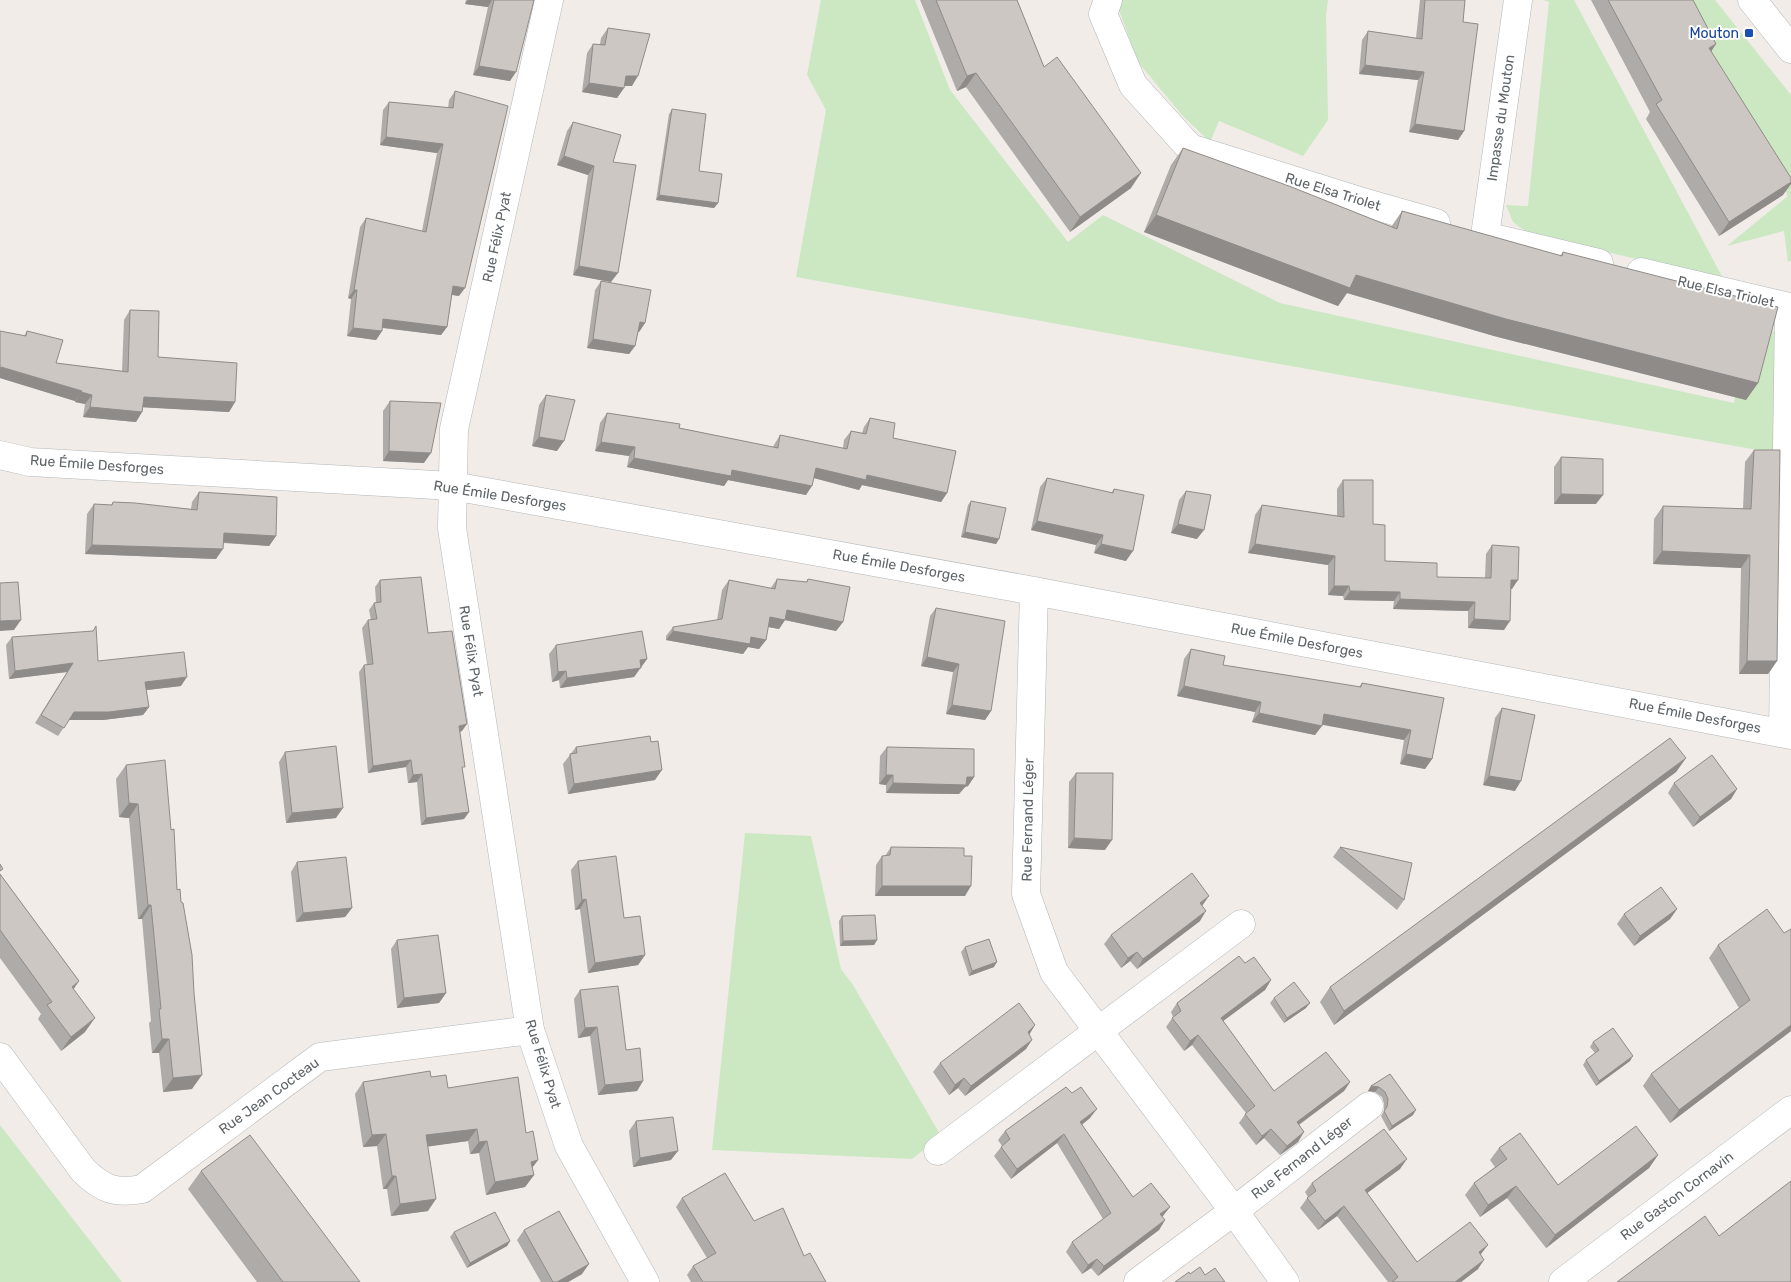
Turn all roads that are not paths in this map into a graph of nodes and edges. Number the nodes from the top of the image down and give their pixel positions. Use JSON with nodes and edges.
{"nodes":[{"id":1,"x":550,"y":0,"type":"edge"},
{"id":2,"x":1108,"y":0,"type":"edge"},
{"id":3,"x":1518,"y":0,"type":"edge"},
{"id":4,"x":1752,"y":0,"type":"edge"},
{"id":5,"x":1791,"y":49,"type":"edge"},
{"id":6,"x":1485,"y":236,"type":"junction"},
{"id":7,"x":0,"y":455,"type":"edge"},
{"id":8,"x":453,"y":486,"type":"junction"},
{"id":9,"x":1034,"y":590,"type":"junction"},
{"id":10,"x":1787,"y":734,"type":"edge"},
{"id":11,"x":1241,"y":924,"type":"dead end"},
{"id":12,"x":530,"y":1030,"type":"junction"},
{"id":13,"x":1098,"y":1031,"type":"junction"},
{"id":14,"x":0,"y":1057,"type":"edge"},
{"id":15,"x":1369,"y":1106,"type":"dead end"},
{"id":16,"x":1791,"y":1110,"type":"edge"},
{"id":17,"x":938,"y":1151,"type":"dead end"},
{"id":18,"x":1234,"y":1211,"type":"junction"},
{"id":19,"x":645,"y":1282,"type":"edge"},
{"id":20,"x":1138,"y":1282,"type":"edge"},
{"id":21,"x":1285,"y":1282,"type":"edge"},
{"id":22,"x":1563,"y":1282,"type":"edge"}],
"edges":[{"from":1,"to":8,"type":"street","name":"Rue Félix Pyat"},
{"from":2,"to":6,"type":"street","name":"Rue Elsa Triolet"},
{"from":3,"to":6,"type":"street","name":"Impasse du Mouton"},
{"from":4,"to":5,"type":"street"},
{"from":6,"to":10,"type":"street","name":"Rue Elsa Triolet"},
{"from":7,"to":8,"type":"street","name":"Rue Émile Desforges"},
{"from":8,"to":9,"type":"street","name":"Rue Émile Desforges"},
{"from":8,"to":12,"type":"street","name":"Rue Félix Pyat"},
{"from":9,"to":10,"type":"street","name":"Rue Émile Desforges"},
{"from":9,"to":13,"type":"street","name":"Rue Fernand Léger"},
{"from":11,"to":13,"type":"street"},
{"from":12,"to":14,"type":"street","name":"Rue Jean Cocteau"},
{"from":12,"to":19,"type":"street","name":"Rue Félix Pyat"},
{"from":13,"to":17,"type":"street"},
{"from":13,"to":18,"type":"street","name":"Rue Fernand Léger"},
{"from":15,"to":18,"type":"street","name":"Rue Fernand Léger"},
{"from":16,"to":22,"type":"street","name":"Rue Gaston Cornavin"},
{"from":18,"to":20,"type":"street","name":"Rue Fernand Léger"},
{"from":18,"to":21,"type":"street","name":"Rue Fernand Léger"}]}
